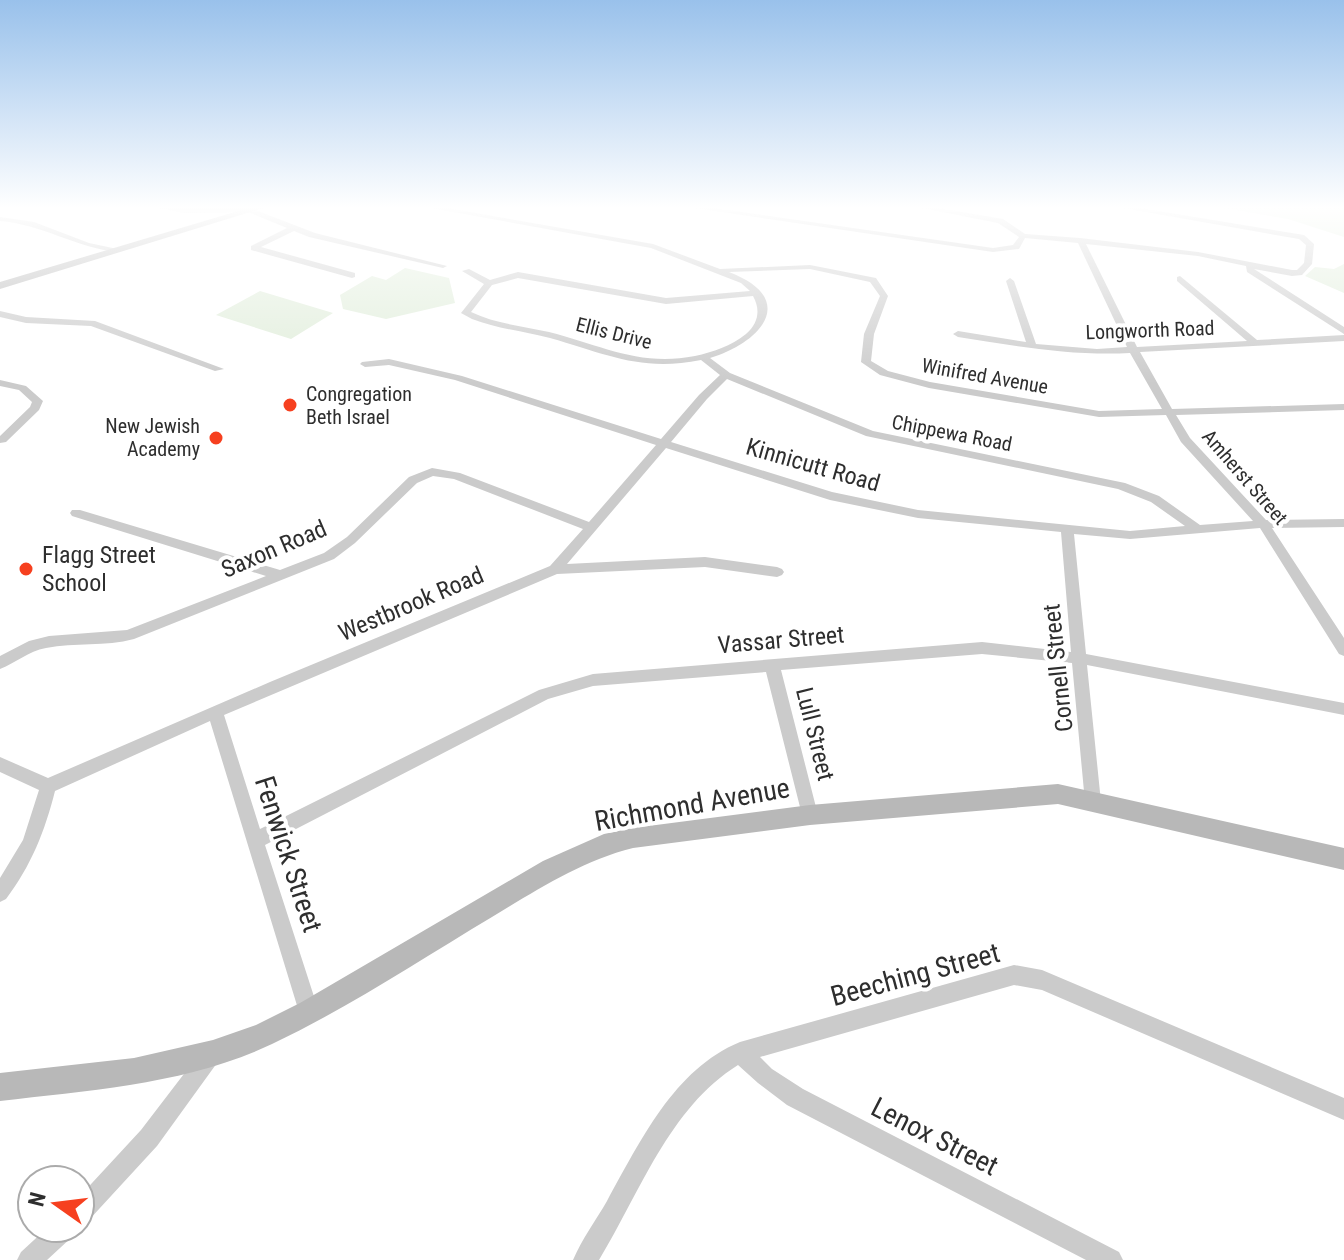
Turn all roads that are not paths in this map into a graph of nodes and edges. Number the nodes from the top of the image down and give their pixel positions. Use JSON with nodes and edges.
{"nodes":[{"id":1,"x":65,"y":267,"type":"edge"},
{"id":2,"x":322,"y":267,"type":"edge"},
{"id":3,"x":715,"y":267,"type":"edge"},
{"id":4,"x":1093,"y":267,"type":"edge"},
{"id":5,"x":1250,"y":267,"type":"edge"},
{"id":6,"x":1261,"y":267,"type":"edge"},
{"id":7,"x":1305,"y":267,"type":"edge"},
{"id":8,"x":723,"y":270,"type":"junction"},
{"id":9,"x":466,"y":271,"type":"dead end"},
{"id":10,"x":352,"y":275,"type":"dead end"},
{"id":11,"x":1180,"y":279,"type":"dead end"},
{"id":12,"x":1010,"y":281,"type":"dead end"},
{"id":13,"x":489,"y":283,"type":"junction"},
{"id":14,"x":0,"y":286,"type":"edge"},
{"id":15,"x":756,"y":293,"type":"junction"},
{"id":16,"x":1,"y":316,"type":"edge"},
{"id":17,"x":1344,"y":331,"type":"edge"},
{"id":18,"x":958,"y":334,"type":"dead end"},
{"id":19,"x":1344,"y":338,"type":"edge"},
{"id":20,"x":1255,"y":343,"type":"junction"},
{"id":21,"x":1032,"y":346,"type":"junction"},
{"id":22,"x":1134,"y":351,"type":"junction"},
{"id":23,"x":703,"y":357,"type":"junction"},
{"id":24,"x":365,"y":364,"type":"dead end"},
{"id":25,"x":219,"y":369,"type":"dead end"},
{"id":26,"x":726,"y":375,"type":"junction"},
{"id":27,"x":0,"y":383,"type":"edge"},
{"id":28,"x":1344,"y":407,"type":"edge"},
{"id":29,"x":1169,"y":412,"type":"junction"},
{"id":30,"x":2,"y":440,"type":"dead end"},
{"id":31,"x":664,"y":443,"type":"junction"},
{"id":32,"x":76,"y":513,"type":"dead end"},
{"id":33,"x":1344,"y":523,"type":"edge"},
{"id":34,"x":1263,"y":524,"type":"junction"},
{"id":35,"x":591,"y":527,"type":"junction"},
{"id":36,"x":1197,"y":529,"type":"junction"},
{"id":37,"x":1067,"y":530,"type":"junction"},
{"id":38,"x":555,"y":569,"type":"junction"},
{"id":39,"x":777,"y":572,"type":"dead end"},
{"id":40,"x":280,"y":575,"type":"junction"},
{"id":41,"x":1344,"y":650,"type":"edge"},
{"id":42,"x":1079,"y":658,"type":"junction"},
{"id":43,"x":0,"y":663,"type":"edge"},
{"id":44,"x":772,"y":665,"type":"junction"},
{"id":45,"x":1344,"y":709,"type":"edge"},
{"id":46,"x":215,"y":712,"type":"junction"},
{"id":47,"x":0,"y":764,"type":"edge"},
{"id":48,"x":48,"y":786,"type":"junction"},
{"id":49,"x":1093,"y":802,"type":"junction"},
{"id":50,"x":810,"y":815,"type":"junction"},
{"id":51,"x":255,"y":841,"type":"junction"},
{"id":52,"x":1344,"y":859,"type":"edge"},
{"id":53,"x":0,"y":893,"type":"edge"},
{"id":54,"x":309,"y":1012,"type":"junction"},
{"id":55,"x":740,"y":1052,"type":"junction"},
{"id":56,"x":213,"y":1053,"type":"junction"},
{"id":57,"x":0,"y":1087,"type":"edge"},
{"id":58,"x":1344,"y":1109,"type":"edge"},
{"id":59,"x":96,"y":1196,"type":"edge"},
{"id":60,"x":47,"y":1244,"type":"edge"},
{"id":61,"x":29,"y":1260,"type":"edge"},
{"id":62,"x":585,"y":1260,"type":"edge"},
{"id":63,"x":1111,"y":1260,"type":"edge"}],
"edges":[{"from":1,"to":14,"type":"street"},
{"from":2,"to":10,"type":"street"},
{"from":3,"to":8,"type":"street"},
{"from":4,"to":22,"type":"street","name":"Amherst Street"},
{"from":5,"to":17,"type":"street"},
{"from":6,"to":7,"type":"street"},
{"from":8,"to":15,"type":"street"},
{"from":8,"to":29,"type":"street","name":"Winifred Avenue"},
{"from":9,"to":13,"type":"street"},
{"from":11,"to":20,"type":"street"},
{"from":12,"to":21,"type":"street"},
{"from":13,"to":15,"type":"street"},
{"from":13,"to":23,"type":"street","name":"Ellis Drive"},
{"from":15,"to":23,"type":"street","name":"Ellis Drive"},
{"from":16,"to":25,"type":"street"},
{"from":18,"to":21,"type":"street","name":"Longworth Road"},
{"from":19,"to":20,"type":"street","name":"Longworth Road"},
{"from":20,"to":22,"type":"street","name":"Longworth Road"},
{"from":21,"to":22,"type":"street","name":"Longworth Road"},
{"from":22,"to":29,"type":"street","name":"Amherst Street"},
{"from":23,"to":26,"type":"street","name":"Chippewa Road"},
{"from":24,"to":31,"type":"street","name":"Kinnicutt Road"},
{"from":26,"to":31,"type":"street","name":"Westbrook Road"},
{"from":26,"to":36,"type":"street","name":"Chippewa Road"},
{"from":27,"to":30,"type":"street"},
{"from":28,"to":29,"type":"street","name":"Winifred Avenue"},
{"from":29,"to":34,"type":"street","name":"Amherst Street"},
{"from":31,"to":35,"type":"street","name":"Westbrook Road"},
{"from":31,"to":37,"type":"street","name":"Kinnicutt Road"},
{"from":32,"to":40,"type":"street"},
{"from":33,"to":34,"type":"street","name":"Kinnicutt Road"},
{"from":34,"to":36,"type":"street","name":"Kinnicutt Road"},
{"from":34,"to":41,"type":"street","name":"Amherst Street"},
{"from":35,"to":38,"type":"street","name":"Westbrook Road"},
{"from":35,"to":40,"type":"street","name":"Saxon Road"},
{"from":36,"to":37,"type":"street","name":"Kinnicutt Road"},
{"from":37,"to":42,"type":"street","name":"Cornell Street"},
{"from":38,"to":39,"type":"street"},
{"from":38,"to":46,"type":"street","name":"Westbrook Road"},
{"from":40,"to":43,"type":"street","name":"Saxon Road"},
{"from":42,"to":44,"type":"street","name":"Vassar Street"},
{"from":42,"to":45,"type":"street","name":"Vassar Street"},
{"from":42,"to":49,"type":"street","name":"Cornell Street"},
{"from":44,"to":50,"type":"street","name":"Lull Street"},
{"from":44,"to":51,"type":"street","name":"Vassar Street"},
{"from":46,"to":48,"type":"street","name":"Westbrook Road"},
{"from":46,"to":51,"type":"street","name":"Fenwick Street"},
{"from":47,"to":48,"type":"street"},
{"from":48,"to":53,"type":"street"},
{"from":49,"to":50,"type":"street","name":"Richmond Avenue"},
{"from":49,"to":52,"type":"street","name":"Richmond Avenue"},
{"from":50,"to":54,"type":"street","name":"Richmond Avenue"},
{"from":51,"to":54,"type":"street","name":"Fenwick Street"},
{"from":54,"to":56,"type":"street","name":"Richmond Avenue"},
{"from":55,"to":58,"type":"street","name":"Beeching Street"},
{"from":55,"to":62,"type":"street","name":"Beeching Street"},
{"from":55,"to":63,"type":"street","name":"Lenox Street"},
{"from":56,"to":57,"type":"street","name":"Richmond Avenue"},
{"from":56,"to":59,"type":"street"},
{"from":60,"to":61,"type":"street"}]}
